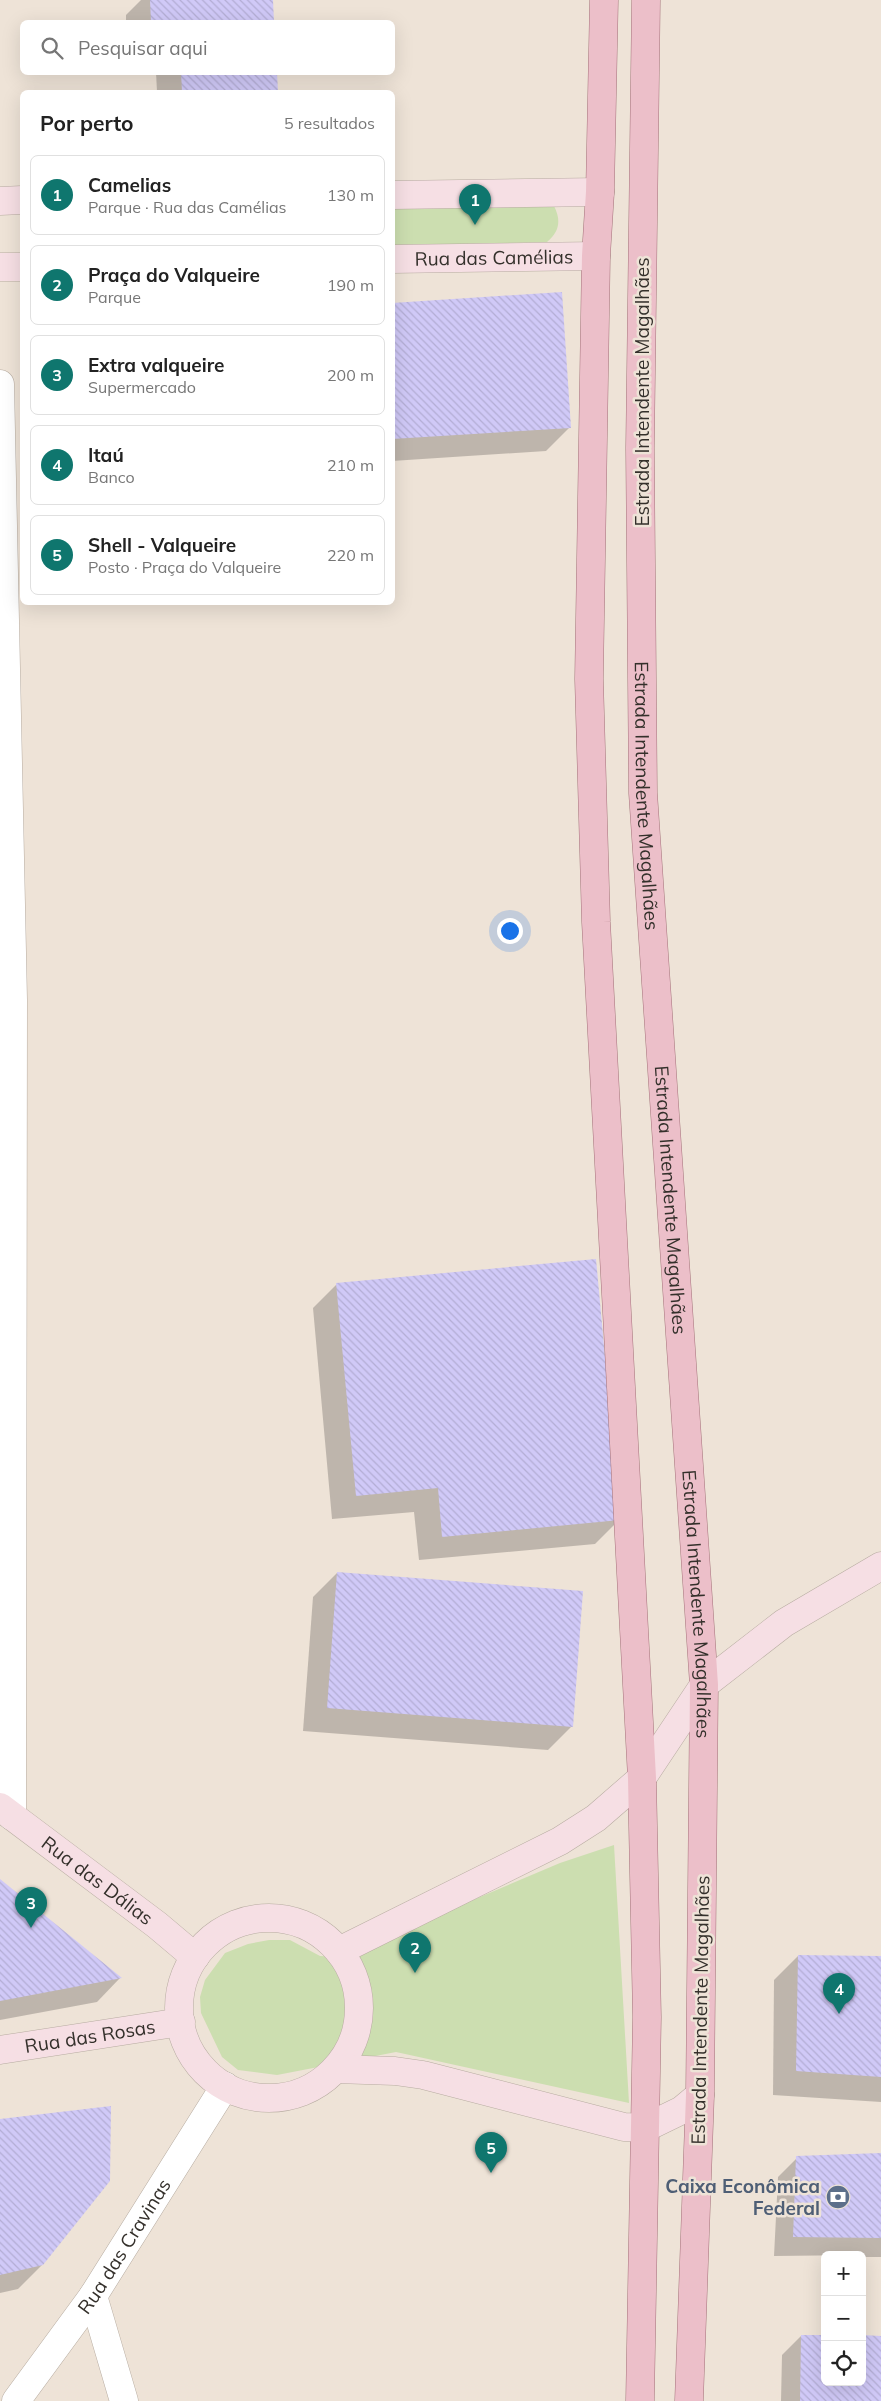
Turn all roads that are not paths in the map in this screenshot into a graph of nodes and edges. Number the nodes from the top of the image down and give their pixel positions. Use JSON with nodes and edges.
{"nodes":[{"id":1,"x":604,"y":0,"type":"edge"},
{"id":2,"x":646,"y":0,"type":"edge"},
{"id":3,"x":600,"y":192,"type":"junction"},
{"id":4,"x":395,"y":195,"type":"edge"},
{"id":5,"x":20,"y":200,"type":"edge"},
{"id":6,"x":0,"y":201,"type":"edge"},
{"id":7,"x":596,"y":256,"type":"junction"},
{"id":8,"x":395,"y":259,"type":"edge"},
{"id":9,"x":0,"y":267,"type":"edge"},
{"id":10,"x":20,"y":267,"type":"edge"},
{"id":11,"x":0,"y":384,"type":"edge"},
{"id":12,"x":7,"y":996,"type":"edge"},
{"id":13,"x":881,"y":1566,"type":"edge"},
{"id":14,"x":704,"y":1685,"type":"junction"},
{"id":15,"x":642,"y":1778,"type":"junction"},
{"id":16,"x":6,"y":1811,"type":"edge"},
{"id":17,"x":339,"y":1951,"type":"junction"},
{"id":18,"x":194,"y":1957,"type":"junction"},
{"id":19,"x":181,"y":2022,"type":"junction"},
{"id":20,"x":0,"y":2050,"type":"edge"},
{"id":21,"x":336,"y":2069,"type":"junction"},
{"id":22,"x":225,"y":2086,"type":"junction"},
{"id":23,"x":700,"y":2095,"type":"junction"},
{"id":24,"x":645,"y":2128,"type":"junction"},
{"id":25,"x":93,"y":2296,"type":"junction"},
{"id":26,"x":16,"y":2401,"type":"edge"},
{"id":27,"x":124,"y":2401,"type":"edge"},
{"id":28,"x":640,"y":2401,"type":"edge"},
{"id":29,"x":689,"y":2401,"type":"edge"}],
"edges":[{"from":1,"to":3,"type":"main road"},
{"from":2,"to":14,"type":"main road","name":"Estrada Intendente Magalhães"},
{"from":3,"to":4,"type":"street"},
{"from":3,"to":7,"type":"main road"},
{"from":5,"to":6,"type":"street"},
{"from":7,"to":8,"type":"street","name":"Rua das Camélias"},
{"from":7,"to":15,"type":"main road"},
{"from":9,"to":10,"type":"street"},
{"from":11,"to":12,"type":"street"},
{"from":12,"to":16,"type":"street"},
{"from":13,"to":14,"type":"street"},
{"from":14,"to":15,"type":"street"},
{"from":14,"to":23,"type":"main road","name":"Estrada Intendente Magalhães"},
{"from":15,"to":17,"type":"street"},
{"from":15,"to":24,"type":"main road"},
{"from":16,"to":18,"type":"street","name":"Rua das Dálias"},
{"from":17,"to":18,"type":"street"},
{"from":17,"to":21,"type":"street"},
{"from":18,"to":19,"type":"street"},
{"from":19,"to":20,"type":"street","name":"Rua das Rosas"},
{"from":19,"to":22,"type":"street"},
{"from":21,"to":22,"type":"street"},
{"from":21,"to":24,"type":"street"},
{"from":22,"to":25,"type":"street","name":"Rua das Cravinas"},
{"from":23,"to":24,"type":"street"},
{"from":23,"to":29,"type":"main road","name":"Estrada Intendente Magalhães"},
{"from":24,"to":28,"type":"main road"},
{"from":25,"to":26,"type":"street","name":"Rua das Cravinas"},
{"from":25,"to":27,"type":"street"}]}
